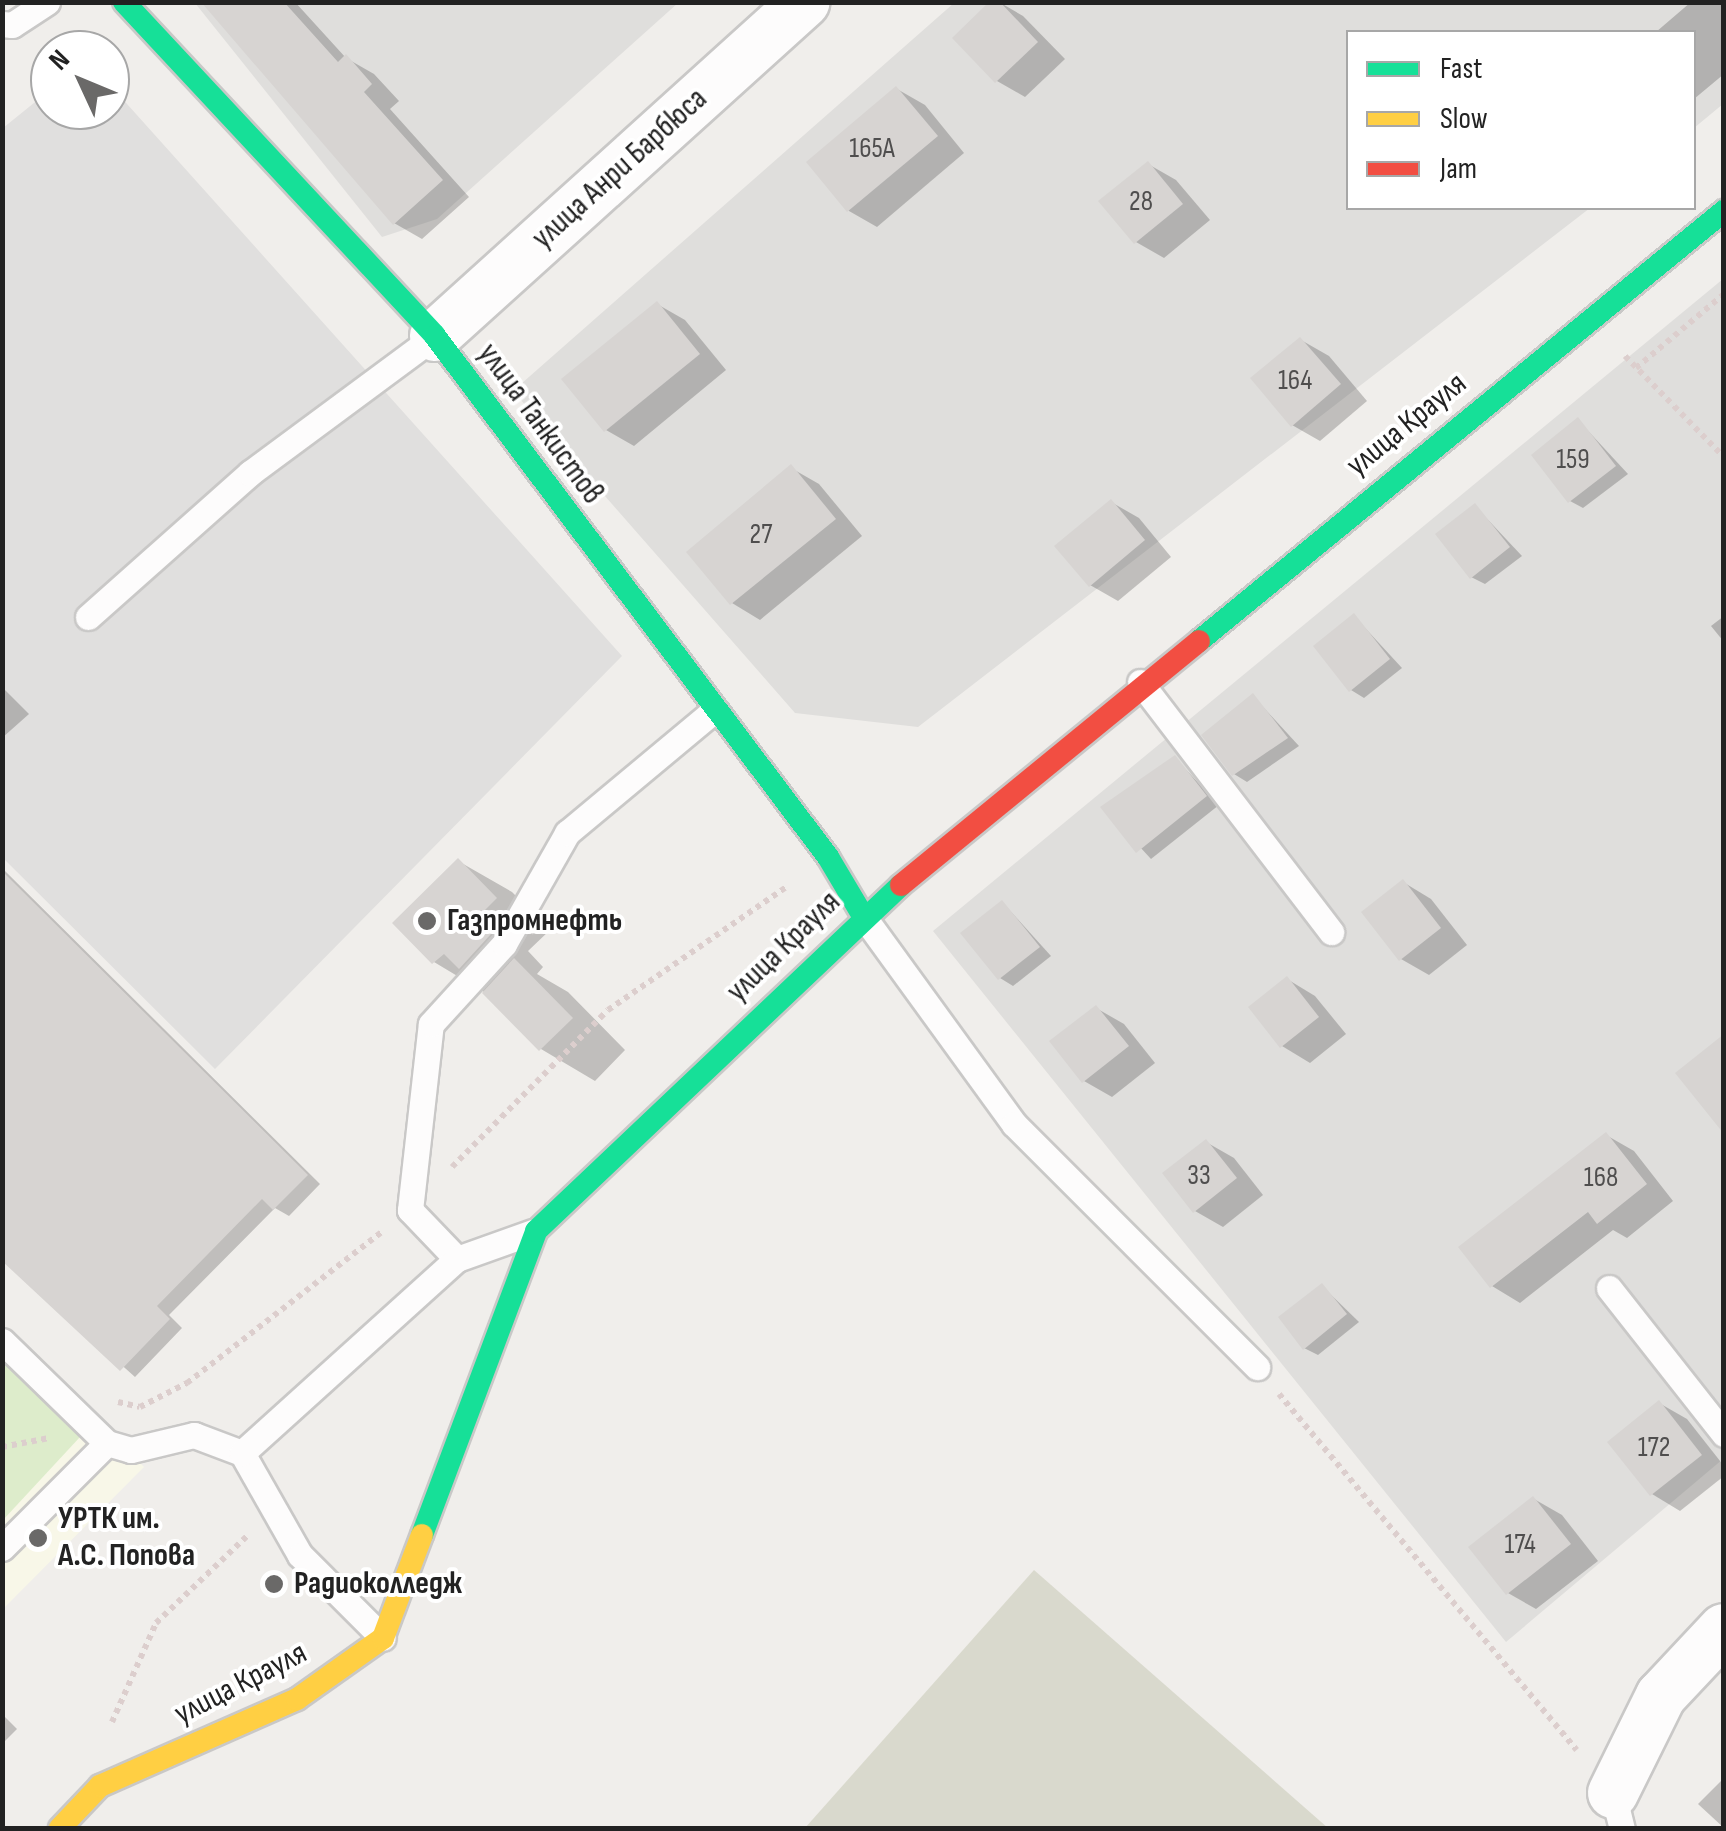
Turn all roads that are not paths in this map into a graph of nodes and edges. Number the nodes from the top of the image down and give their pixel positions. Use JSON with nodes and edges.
{"nodes":[{"id":1,"x":47,"y":2,"type":"edge"},
{"id":2,"x":124,"y":2,"type":"edge"},
{"id":3,"x":804,"y":2,"type":"edge"},
{"id":4,"x":2,"y":24,"type":"edge"},
{"id":5,"x":1724,"y":211,"type":"edge"},
{"id":6,"x":435,"y":336,"type":"junction"},
{"id":7,"x":88,"y":616,"type":"dead end"},
{"id":8,"x":1140,"y":682,"type":"junction"},
{"id":9,"x":712,"y":712,"type":"junction"},
{"id":10,"x":863,"y":916,"type":"junction"},
{"id":11,"x":1330,"y":932,"type":"dead end"},
{"id":12,"x":536,"y":1230,"type":"junction"},
{"id":13,"x":457,"y":1259,"type":"junction"},
{"id":14,"x":1609,"y":1288,"type":"dead end"},
{"id":15,"x":2,"y":1342,"type":"edge"},
{"id":16,"x":1257,"y":1368,"type":"road end"},
{"id":17,"x":1724,"y":1434,"type":"edge"},
{"id":18,"x":107,"y":1444,"type":"junction"},
{"id":19,"x":242,"y":1452,"type":"junction"},
{"id":20,"x":2,"y":1548,"type":"edge"},
{"id":21,"x":1724,"y":1629,"type":"edge"},
{"id":22,"x":383,"y":1638,"type":"junction"},
{"id":23,"x":1618,"y":1811,"type":"edge"},
{"id":24,"x":60,"y":1828,"type":"edge"}],
"edges":[{"from":1,"to":4,"type":"lane"},
{"from":2,"to":6,"type":"street","name":"улица Танкистов"},
{"from":3,"to":6,"type":"street","name":"улица Анри Барбюса"},
{"from":5,"to":8,"type":"street","name":"улица Крауля"},
{"from":6,"to":7,"type":"lane"},
{"from":6,"to":9,"type":"street","name":"улица Танкистов"},
{"from":8,"to":10,"type":"street","name":"улица Крауля"},
{"from":8,"to":11,"type":"lane"},
{"from":9,"to":10,"type":"street","name":"улица Танкистов"},
{"from":9,"to":13,"type":"lane"},
{"from":10,"to":12,"type":"street","name":"улица Крауля"},
{"from":10,"to":16,"type":"lane"},
{"from":12,"to":13,"type":"lane"},
{"from":12,"to":22,"type":"street","name":"улица Крауля"},
{"from":13,"to":19,"type":"lane"},
{"from":14,"to":17,"type":"lane"},
{"from":15,"to":18,"type":"lane"},
{"from":18,"to":19,"type":"lane"},
{"from":18,"to":20,"type":"lane"},
{"from":19,"to":22,"type":"lane"},
{"from":21,"to":23,"type":"street"},
{"from":22,"to":24,"type":"street","name":"улица Крауля"}]}
